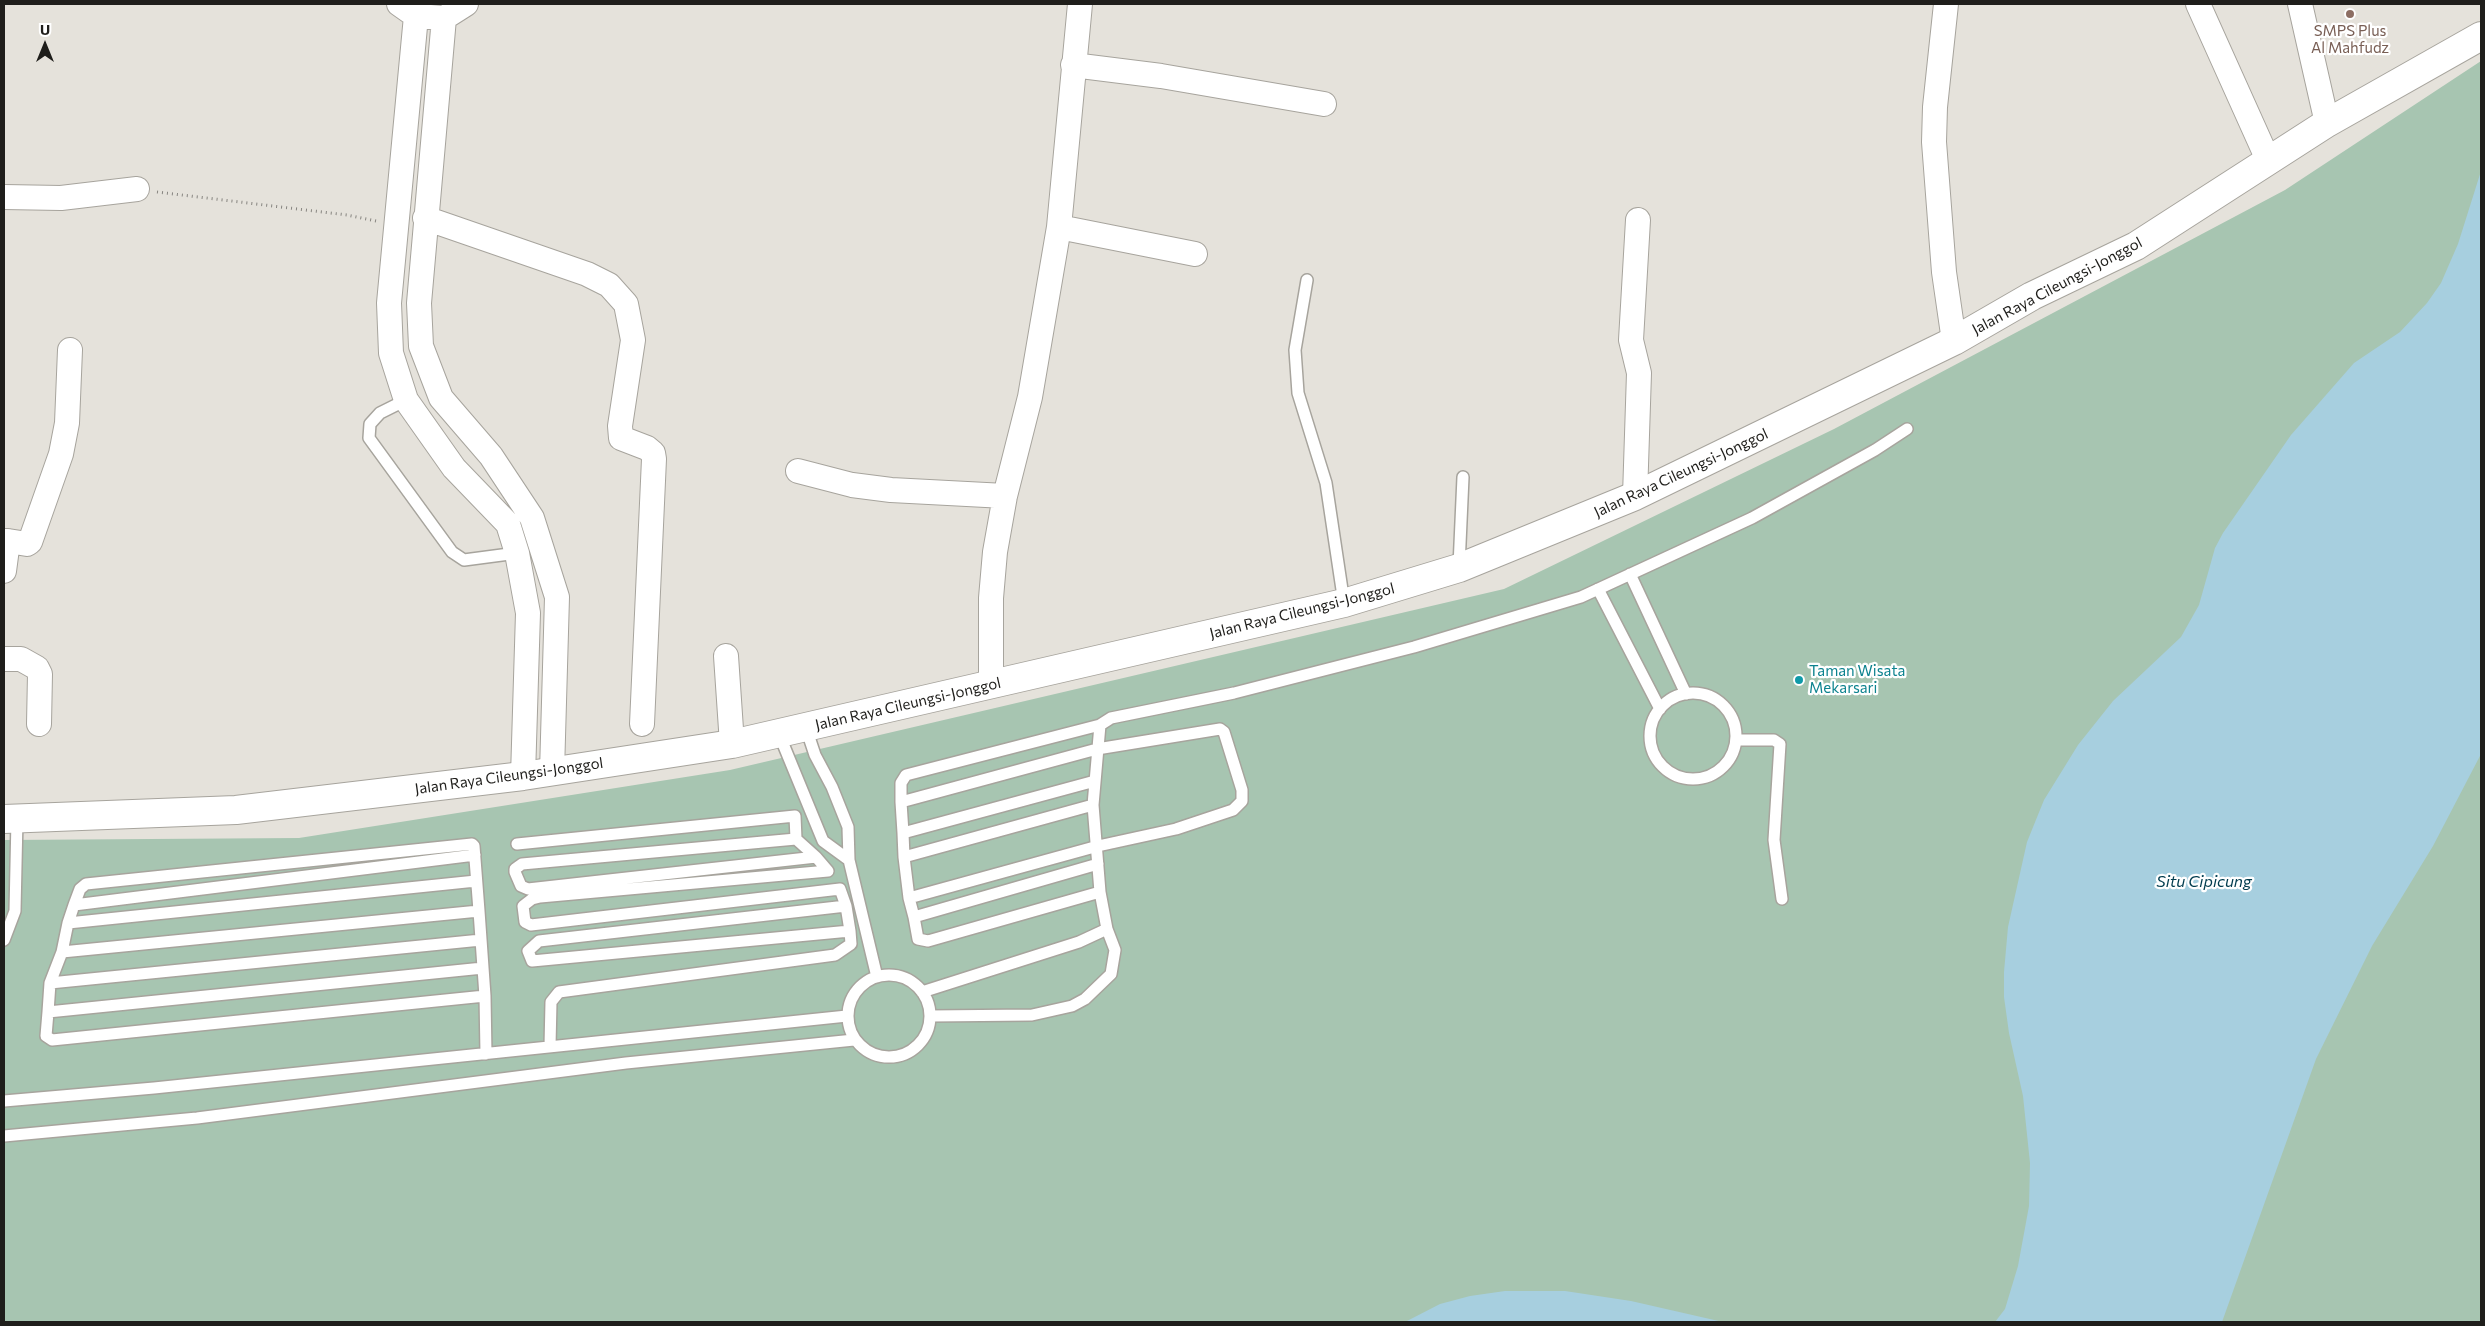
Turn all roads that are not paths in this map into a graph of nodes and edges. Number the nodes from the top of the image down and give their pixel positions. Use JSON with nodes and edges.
{"nodes":[{"id":1,"x":466,"y":4,"type":"edge"},
{"id":2,"x":1080,"y":4,"type":"edge"},
{"id":3,"x":1946,"y":4,"type":"edge"},
{"id":4,"x":2198,"y":4,"type":"edge"},
{"id":5,"x":2300,"y":4,"type":"edge"},
{"id":6,"x":408,"y":10,"type":"edge"},
{"id":7,"x":444,"y":18,"type":"junction"},
{"id":8,"x":2481,"y":36,"type":"edge"},
{"id":9,"x":1074,"y":66,"type":"junction"},
{"id":10,"x":1324,"y":104,"type":"dead end"},
{"id":11,"x":2327,"y":123,"type":"junction"},
{"id":12,"x":2269,"y":162,"type":"junction"},
{"id":13,"x":136,"y":189,"type":"road end"},
{"id":14,"x":4,"y":197,"type":"edge"},
{"id":15,"x":425,"y":218,"type":"junction"},
{"id":16,"x":1638,"y":220,"type":"dead end"},
{"id":17,"x":1059,"y":227,"type":"junction"},
{"id":18,"x":1194,"y":254,"type":"dead end"},
{"id":19,"x":1307,"y":280,"type":"dead end"},
{"id":20,"x":1954,"y":342,"type":"junction"},
{"id":21,"x":70,"y":350,"type":"dead end"},
{"id":22,"x":406,"y":400,"type":"junction"},
{"id":23,"x":1907,"y":429,"type":"dead end"},
{"id":24,"x":798,"y":471,"type":"dead end"},
{"id":25,"x":1463,"y":477,"type":"dead end"},
{"id":26,"x":1005,"y":496,"type":"junction"},
{"id":27,"x":1635,"y":496,"type":"junction"},
{"id":28,"x":6,"y":541,"type":"edge"},
{"id":29,"x":518,"y":554,"type":"junction"},
{"id":30,"x":1459,"y":568,"type":"junction"},
{"id":31,"x":4,"y":571,"type":"edge"},
{"id":32,"x":1630,"y":574,"type":"junction"},
{"id":33,"x":1598,"y":589,"type":"junction"},
{"id":34,"x":1344,"y":603,"type":"junction"},
{"id":35,"x":726,"y":656,"type":"dead end"},
{"id":36,"x":4,"y":659,"type":"edge"},
{"id":37,"x":992,"y":685,"type":"junction"},
{"id":38,"x":1686,"y":694,"type":"junction"},
{"id":39,"x":1660,"y":709,"type":"junction"},
{"id":40,"x":39,"y":724,"type":"dead end"},
{"id":41,"x":642,"y":724,"type":"dead end"},
{"id":42,"x":1100,"y":725,"type":"junction"},
{"id":43,"x":806,"y":728,"type":"junction"},
{"id":44,"x":779,"y":734,"type":"junction"},
{"id":45,"x":1736,"y":740,"type":"junction"},
{"id":46,"x":732,"y":744,"type":"junction"},
{"id":47,"x":1097,"y":749,"type":"junction"},
{"id":48,"x":552,"y":772,"type":"junction"},
{"id":49,"x":523,"y":776,"type":"junction"},
{"id":50,"x":1095,"y":781,"type":"junction"},
{"id":51,"x":901,"y":802,"type":"junction"},
{"id":52,"x":1093,"y":805,"type":"junction"},
{"id":53,"x":11,"y":819,"type":"edge"},
{"id":54,"x":903,"y":833,"type":"junction"},
{"id":55,"x":796,"y":839,"type":"junction"},
{"id":56,"x":517,"y":844,"type":"dead end"},
{"id":57,"x":1098,"y":846,"type":"junction"},
{"id":58,"x":474,"y":855,"type":"junction"},
{"id":59,"x":816,"y":857,"type":"junction"},
{"id":60,"x":904,"y":857,"type":"junction"},
{"id":61,"x":849,"y":860,"type":"junction"},
{"id":62,"x":1098,"y":864,"type":"junction"},
{"id":63,"x":828,"y":871,"type":"junction"},
{"id":64,"x":476,"y":881,"type":"junction"},
{"id":65,"x":840,"y":889,"type":"junction"},
{"id":66,"x":1100,"y":892,"type":"junction"},
{"id":67,"x":909,"y":898,"type":"junction"},
{"id":68,"x":1782,"y":899,"type":"dead end"},
{"id":69,"x":74,"y":905,"type":"junction"},
{"id":70,"x":846,"y":906,"type":"junction"},
{"id":71,"x":479,"y":911,"type":"junction"},
{"id":72,"x":914,"y":917,"type":"junction"},
{"id":73,"x":68,"y":922,"type":"junction"},
{"id":74,"x":1107,"y":930,"type":"junction"},
{"id":75,"x":850,"y":931,"type":"junction"},
{"id":76,"x":4,"y":940,"type":"edge"},
{"id":77,"x":481,"y":940,"type":"junction"},
{"id":78,"x":62,"y":952,"type":"junction"},
{"id":79,"x":482,"y":968,"type":"junction"},
{"id":80,"x":877,"y":977,"type":"junction"},
{"id":81,"x":50,"y":983,"type":"junction"},
{"id":82,"x":922,"y":992,"type":"junction"},
{"id":83,"x":485,"y":996,"type":"junction"},
{"id":84,"x":48,"y":1012,"type":"junction"},
{"id":85,"x":847,"y":1016,"type":"junction"},
{"id":86,"x":930,"y":1016,"type":"junction"},
{"id":87,"x":854,"y":1040,"type":"junction"},
{"id":88,"x":550,"y":1046,"type":"junction"},
{"id":89,"x":486,"y":1054,"type":"junction"},
{"id":90,"x":4,"y":1101,"type":"edge"},
{"id":91,"x":4,"y":1136,"type":"edge"}],
"edges":[{"from":1,"to":7,"type":"street"},
{"from":2,"to":9,"type":"street"},
{"from":3,"to":20,"type":"street"},
{"from":4,"to":12,"type":"street"},
{"from":5,"to":11,"type":"street"},
{"from":6,"to":7,"type":"street"},
{"from":6,"to":22,"type":"street"},
{"from":7,"to":15,"type":"street"},
{"from":8,"to":11,"type":"main road","name":"Jalan Raya Cileungsi-Jonggol"},
{"from":9,"to":10,"type":"street"},
{"from":9,"to":17,"type":"street"},
{"from":11,"to":12,"type":"main road","name":"Jalan Raya Cileungsi-Jonggol"},
{"from":12,"to":20,"type":"main road","name":"Jalan Raya Cileungsi-Jonggol"},
{"from":13,"to":14,"type":"street"},
{"from":15,"to":41,"type":"street"},
{"from":15,"to":48,"type":"street"},
{"from":16,"to":27,"type":"street"},
{"from":17,"to":18,"type":"street"},
{"from":17,"to":26,"type":"street"},
{"from":19,"to":34,"type":"lane"},
{"from":20,"to":27,"type":"main road","name":"Jalan Raya Cileungsi-Jonggol"},
{"from":21,"to":28,"type":"street"},
{"from":22,"to":29,"type":"street"},
{"from":22,"to":29,"type":"lane"},
{"from":23,"to":32,"type":"lane"},
{"from":24,"to":26,"type":"street"},
{"from":25,"to":30,"type":"lane"},
{"from":26,"to":37,"type":"street"},
{"from":27,"to":30,"type":"main road","name":"Jalan Raya Cileungsi-Jonggol"},
{"from":28,"to":31,"type":"street"},
{"from":29,"to":49,"type":"street"},
{"from":30,"to":34,"type":"main road","name":"Jalan Raya Cileungsi-Jonggol"},
{"from":32,"to":33,"type":"lane"},
{"from":32,"to":38,"type":"lane"},
{"from":33,"to":39,"type":"lane"},
{"from":33,"to":42,"type":"lane"},
{"from":34,"to":37,"type":"main road","name":"Jalan Raya Cileungsi-Jonggol"},
{"from":35,"to":46,"type":"street"},
{"from":36,"to":40,"type":"street"},
{"from":37,"to":43,"type":"main road","name":"Jalan Raya Cileungsi-Jonggol"},
{"from":38,"to":39,"type":"lane"},
{"from":38,"to":45,"type":"lane"},
{"from":39,"to":45,"type":"lane"},
{"from":42,"to":47,"type":"lane"},
{"from":42,"to":51,"type":"lane"},
{"from":43,"to":44,"type":"main road","name":"Jalan Raya Cileungsi-Jonggol"},
{"from":43,"to":61,"type":"lane"},
{"from":44,"to":46,"type":"main road","name":"Jalan Raya Cileungsi-Jonggol"},
{"from":44,"to":61,"type":"lane"},
{"from":45,"to":68,"type":"lane"},
{"from":46,"to":48,"type":"main road","name":"Jalan Raya Cileungsi-Jonggol"},
{"from":47,"to":50,"type":"lane"},
{"from":47,"to":51,"type":"lane"},
{"from":47,"to":57,"type":"lane"},
{"from":48,"to":49,"type":"main road","name":"Jalan Raya Cileungsi-Jonggol"},
{"from":49,"to":53,"type":"main road","name":"Jalan Raya Cileungsi-Jonggol"},
{"from":50,"to":52,"type":"lane"},
{"from":50,"to":54,"type":"lane"},
{"from":51,"to":54,"type":"lane"},
{"from":52,"to":57,"type":"lane"},
{"from":52,"to":60,"type":"lane"},
{"from":53,"to":76,"type":"lane"},
{"from":54,"to":60,"type":"lane"},
{"from":55,"to":56,"type":"lane"},
{"from":55,"to":59,"type":"lane"},
{"from":55,"to":59,"type":"lane"},
{"from":57,"to":62,"type":"lane"},
{"from":57,"to":67,"type":"lane"},
{"from":58,"to":64,"type":"lane"},
{"from":58,"to":69,"type":"lane"},
{"from":58,"to":69,"type":"lane"},
{"from":59,"to":63,"type":"lane"},
{"from":60,"to":67,"type":"lane"},
{"from":61,"to":80,"type":"lane"},
{"from":62,"to":66,"type":"lane"},
{"from":62,"to":72,"type":"lane"},
{"from":63,"to":65,"type":"lane"},
{"from":63,"to":65,"type":"lane"},
{"from":64,"to":71,"type":"lane"},
{"from":64,"to":73,"type":"lane"},
{"from":65,"to":70,"type":"lane"},
{"from":66,"to":72,"type":"lane"},
{"from":66,"to":74,"type":"lane"},
{"from":67,"to":72,"type":"lane"},
{"from":69,"to":73,"type":"lane"},
{"from":70,"to":75,"type":"lane"},
{"from":70,"to":75,"type":"lane"},
{"from":71,"to":77,"type":"lane"},
{"from":71,"to":78,"type":"lane"},
{"from":73,"to":78,"type":"lane"},
{"from":74,"to":82,"type":"lane"},
{"from":74,"to":86,"type":"lane"},
{"from":75,"to":88,"type":"lane"},
{"from":77,"to":79,"type":"lane"},
{"from":77,"to":81,"type":"lane"},
{"from":78,"to":81,"type":"lane"},
{"from":79,"to":83,"type":"lane"},
{"from":79,"to":84,"type":"lane"},
{"from":80,"to":82,"type":"lane"},
{"from":80,"to":85,"type":"lane"},
{"from":81,"to":84,"type":"lane"},
{"from":82,"to":86,"type":"lane"},
{"from":83,"to":84,"type":"lane"},
{"from":83,"to":89,"type":"lane"},
{"from":85,"to":87,"type":"lane"},
{"from":85,"to":88,"type":"lane"},
{"from":86,"to":87,"type":"lane"},
{"from":87,"to":91,"type":"lane"},
{"from":88,"to":89,"type":"lane"},
{"from":89,"to":90,"type":"lane"}]}
